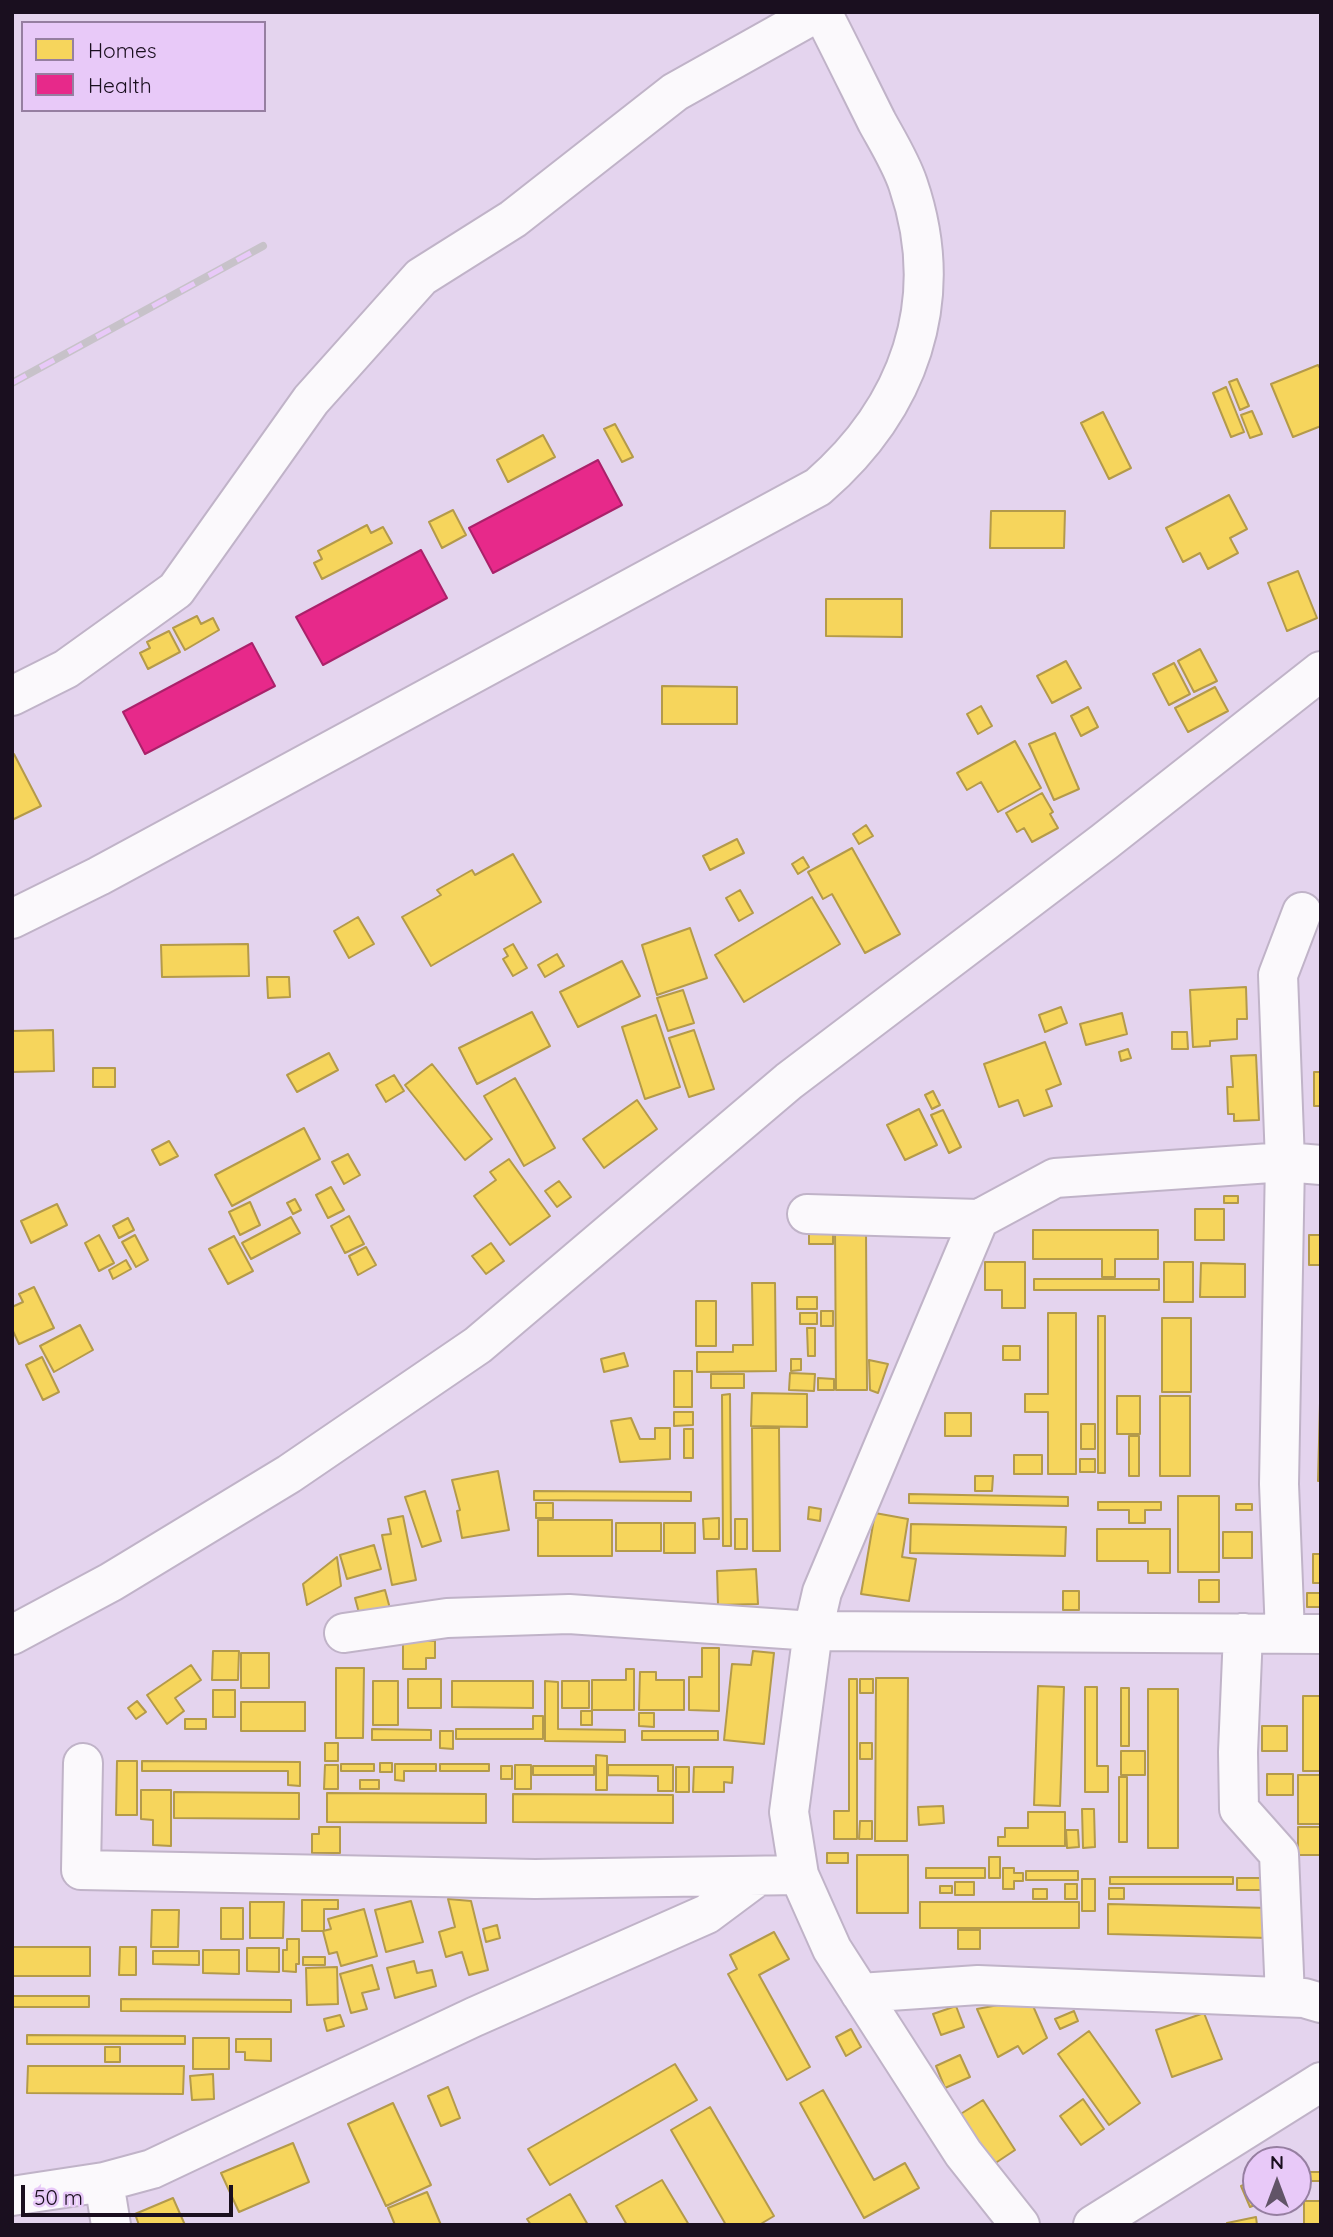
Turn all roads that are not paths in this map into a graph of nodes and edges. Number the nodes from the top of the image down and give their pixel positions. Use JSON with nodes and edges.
{"nodes":[{"id":1,"x":820,"y":12,"type":"edge"},
{"id":2,"x":1321,"y":671,"type":"edge"},
{"id":3,"x":12,"y":696,"type":"edge"},
{"id":4,"x":1302,"y":912,"type":"dead end"},
{"id":5,"x":12,"y":919,"type":"edge"},
{"id":6,"x":1303,"y":1163,"type":"edge"},
{"id":7,"x":807,"y":1214,"type":"dead end"},
{"id":8,"x":979,"y":1219,"type":"junction"},
{"id":9,"x":813,"y":1631,"type":"junction"},
{"id":10,"x":344,"y":1633,"type":"dead end"},
{"id":11,"x":1243,"y":1633,"type":"junction"},
{"id":12,"x":1303,"y":1634,"type":"edge"},
{"id":13,"x":12,"y":1635,"type":"edge"},
{"id":14,"x":83,"y":1763,"type":"dead end"},
{"id":15,"x":799,"y":1875,"type":"junction"},
{"id":16,"x":758,"y":1876,"type":"junction"},
{"id":17,"x":860,"y":1993,"type":"junction"},
{"id":18,"x":1303,"y":2000,"type":"edge"},
{"id":19,"x":1321,"y":2082,"type":"edge"},
{"id":20,"x":104,"y":2182,"type":"junction"},
{"id":21,"x":12,"y":2196,"type":"edge"},
{"id":22,"x":110,"y":2225,"type":"edge"},
{"id":23,"x":1020,"y":2225,"type":"edge"},
{"id":24,"x":1093,"y":2225,"type":"edge"}],
"edges":[{"from":1,"to":3,"type":"street"},
{"from":1,"to":5,"type":"street"},
{"from":2,"to":13,"type":"street"},
{"from":4,"to":6,"type":"street"},
{"from":6,"to":8,"type":"street"},
{"from":6,"to":12,"type":"street"},
{"from":7,"to":8,"type":"street"},
{"from":8,"to":9,"type":"street"},
{"from":9,"to":10,"type":"street"},
{"from":9,"to":11,"type":"street"},
{"from":9,"to":15,"type":"street"},
{"from":11,"to":12,"type":"street"},
{"from":11,"to":18,"type":"street"},
{"from":14,"to":16,"type":"street"},
{"from":15,"to":16,"type":"street"},
{"from":15,"to":17,"type":"street"},
{"from":16,"to":20,"type":"street"},
{"from":17,"to":18,"type":"street"},
{"from":17,"to":23,"type":"street"},
{"from":19,"to":24,"type":"street"},
{"from":20,"to":21,"type":"street"},
{"from":20,"to":22,"type":"street"}]}
